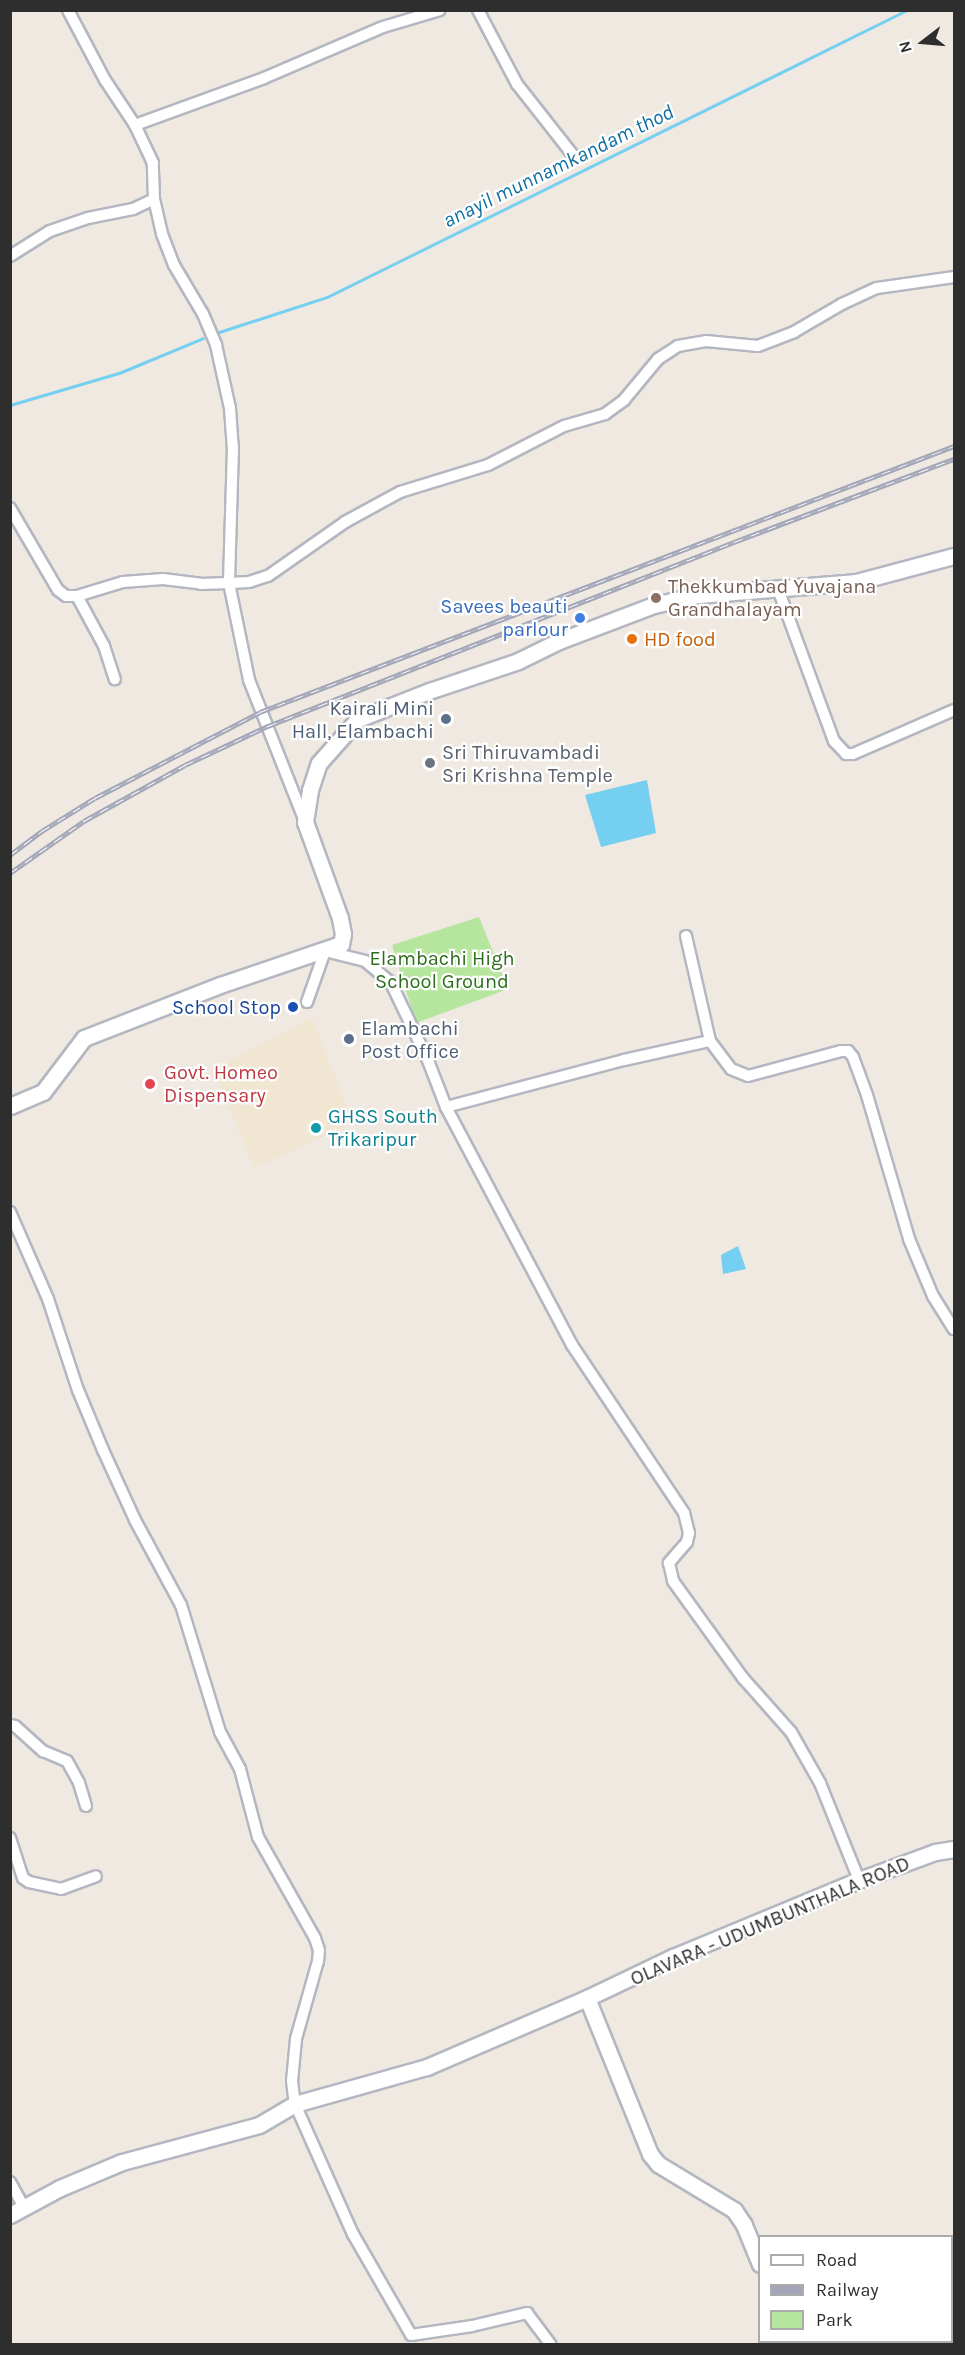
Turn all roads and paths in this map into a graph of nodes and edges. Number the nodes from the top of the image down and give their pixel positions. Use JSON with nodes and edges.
{"nodes":[{"id":1,"x":68,"y":10,"type":"edge"},
{"id":2,"x":440,"y":10,"type":"edge"},
{"id":3,"x":478,"y":10,"type":"edge"},
{"id":4,"x":135,"y":125,"type":"junction"},
{"id":5,"x":576,"y":159,"type":"dead end"},
{"id":6,"x":154,"y":199,"type":"junction"},
{"id":7,"x":10,"y":256,"type":"edge"},
{"id":8,"x":954,"y":277,"type":"edge"},
{"id":9,"x":10,"y":508,"type":"edge"},
{"id":10,"x":954,"y":556,"type":"edge"},
{"id":11,"x":229,"y":583,"type":"junction"},
{"id":12,"x":778,"y":590,"type":"junction"},
{"id":13,"x":77,"y":596,"type":"junction"},
{"id":14,"x":115,"y":679,"type":"dead end"},
{"id":15,"x":954,"y":710,"type":"edge"},
{"id":16,"x":305,"y":822,"type":"junction"},
{"id":17,"x":686,"y":936,"type":"dead end"},
{"id":18,"x":325,"y":951,"type":"junction"},
{"id":19,"x":307,"y":1002,"type":"dead end"},
{"id":20,"x":710,"y":1041,"type":"junction"},
{"id":21,"x":10,"y":1106,"type":"edge"},
{"id":22,"x":446,"y":1107,"type":"junction"},
{"id":23,"x":10,"y":1212,"type":"edge"},
{"id":24,"x":954,"y":1329,"type":"edge"},
{"id":25,"x":10,"y":1725,"type":"edge"},
{"id":26,"x":86,"y":1806,"type":"dead end"},
{"id":27,"x":10,"y":1838,"type":"edge"},
{"id":28,"x":954,"y":1849,"type":"edge"},
{"id":29,"x":96,"y":1876,"type":"dead end"},
{"id":30,"x":859,"y":1880,"type":"junction"},
{"id":31,"x":587,"y":1998,"type":"junction"},
{"id":32,"x":296,"y":2104,"type":"junction"},
{"id":33,"x":10,"y":2182,"type":"edge"},
{"id":34,"x":17,"y":2212,"type":"edge"},
{"id":35,"x":758,"y":2261,"type":"edge"},
{"id":36,"x":550,"y":2344,"type":"edge"}],
"edges":[{"from":1,"to":4,"type":"street"},
{"from":2,"to":4,"type":"street"},
{"from":3,"to":5,"type":"street"},
{"from":4,"to":6,"type":"street"},
{"from":6,"to":7,"type":"street"},
{"from":6,"to":11,"type":"street"},
{"from":8,"to":11,"type":"street"},
{"from":9,"to":13,"type":"street"},
{"from":10,"to":12,"type":"main road"},
{"from":11,"to":13,"type":"street"},
{"from":11,"to":16,"type":"street"},
{"from":12,"to":15,"type":"street"},
{"from":12,"to":16,"type":"main road"},
{"from":13,"to":14,"type":"street"},
{"from":16,"to":18,"type":"main road"},
{"from":17,"to":20,"type":"street"},
{"from":18,"to":19,"type":"street"},
{"from":18,"to":21,"type":"main road"},
{"from":18,"to":22,"type":"street"},
{"from":20,"to":22,"type":"street"},
{"from":20,"to":24,"type":"street"},
{"from":22,"to":30,"type":"street"},
{"from":23,"to":32,"type":"street"},
{"from":25,"to":26,"type":"street"},
{"from":27,"to":29,"type":"street"},
{"from":28,"to":30,"type":"main road","name":"OLAVARA - UDUMBUNTHALA ROAD"},
{"from":30,"to":31,"type":"main road","name":"OLAVARA - UDUMBUNTHALA ROAD"},
{"from":31,"to":32,"type":"main road","name":"OLAVARA - UDUMBUNTHALA ROAD"},
{"from":31,"to":35,"type":"main road"},
{"from":32,"to":34,"type":"main road","name":"OLAVARA - UDUMBUNTHALA ROAD"},
{"from":32,"to":36,"type":"street"},
{"from":33,"to":34,"type":"street"}]}
